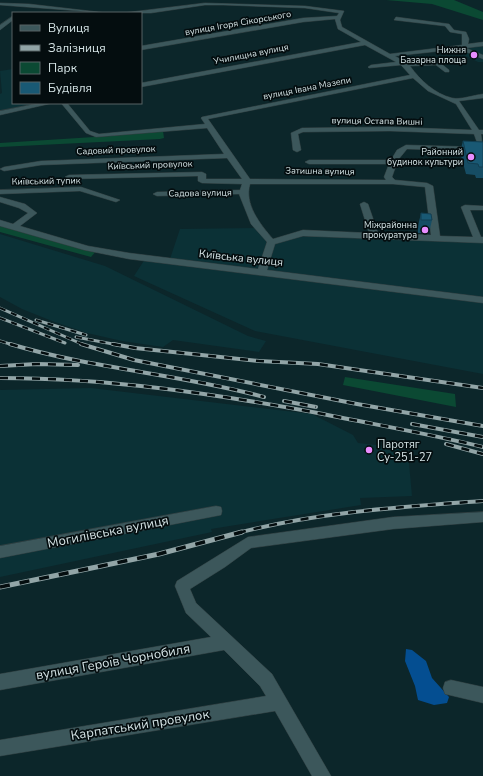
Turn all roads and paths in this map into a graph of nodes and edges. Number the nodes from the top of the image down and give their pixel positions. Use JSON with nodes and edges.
{"nodes":[{"id":1,"x":0,"y":4,"type":"edge"},
{"id":2,"x":23,"y":5,"type":"junction"},
{"id":3,"x":18,"y":12,"type":"edge"},
{"id":4,"x":95,"y":12,"type":"edge"},
{"id":5,"x":142,"y":12,"type":"edge"},
{"id":6,"x":340,"y":15,"type":"junction"},
{"id":7,"x":12,"y":19,"type":"edge"},
{"id":8,"x":396,"y":19,"type":"dead end"},
{"id":9,"x":0,"y":29,"type":"edge"},
{"id":10,"x":6,"y":30,"type":"dead end"},
{"id":11,"x":365,"y":43,"type":"junction"},
{"id":12,"x":483,"y":44,"type":"edge"},
{"id":13,"x":462,"y":46,"type":"junction"},
{"id":14,"x":142,"y":48,"type":"edge"},
{"id":15,"x":391,"y":56,"type":"junction"},
{"id":16,"x":483,"y":57,"type":"edge"},
{"id":17,"x":404,"y":64,"type":"junction"},
{"id":18,"x":371,"y":67,"type":"dead end"},
{"id":19,"x":447,"y":71,"type":"dead end"},
{"id":20,"x":414,"y":76,"type":"junction"},
{"id":21,"x":142,"y":85,"type":"edge"},
{"id":22,"x":483,"y":96,"type":"edge"},
{"id":23,"x":454,"y":100,"type":"junction"},
{"id":24,"x":45,"y":104,"type":"edge"},
{"id":25,"x":65,"y":104,"type":"edge"},
{"id":26,"x":0,"y":113,"type":"edge"},
{"id":27,"x":210,"y":126,"type":"junction"},
{"id":28,"x":480,"y":132,"type":"edge"},
{"id":29,"x":483,"y":149,"type":"edge"},
{"id":30,"x":297,"y":150,"type":"dead end"},
{"id":31,"x":229,"y":156,"type":"junction"},
{"id":32,"x":309,"y":162,"type":"dead end"},
{"id":33,"x":394,"y":162,"type":"junction"},
{"id":34,"x":4,"y":169,"type":"dead end"},
{"id":35,"x":69,"y":177,"type":"dead end"},
{"id":36,"x":247,"y":180,"type":"junction"},
{"id":37,"x":393,"y":182,"type":"junction"},
{"id":38,"x":0,"y":192,"type":"edge"},
{"id":39,"x":243,"y":192,"type":"junction"},
{"id":40,"x":157,"y":194,"type":"dead end"},
{"id":41,"x":0,"y":199,"type":"edge"},
{"id":42,"x":116,"y":200,"type":"dead end"},
{"id":43,"x":364,"y":204,"type":"dead end"},
{"id":44,"x":483,"y":208,"type":"edge"},
{"id":45,"x":0,"y":223,"type":"edge"},
{"id":46,"x":14,"y":227,"type":"junction"},
{"id":47,"x":375,"y":237,"type":"junction"},
{"id":48,"x":436,"y":238,"type":"junction"},
{"id":49,"x":481,"y":240,"type":"edge"},
{"id":50,"x":271,"y":242,"type":"junction"},
{"id":51,"x":262,"y":272,"type":"junction"},
{"id":52,"x":483,"y":300,"type":"edge"},
{"id":53,"x":216,"y":510,"type":"dead end"},
{"id":54,"x":483,"y":518,"type":"edge"},
{"id":55,"x":0,"y":552,"type":"edge"},
{"id":56,"x":227,"y":642,"type":"junction"},
{"id":57,"x":0,"y":682,"type":"edge"},
{"id":58,"x":451,"y":688,"type":"dead end"},
{"id":59,"x":483,"y":695,"type":"edge"},
{"id":60,"x":279,"y":702,"type":"junction"},
{"id":61,"x":0,"y":748,"type":"edge"},
{"id":62,"x":322,"y":776,"type":"edge"}],
"edges":[{"from":1,"to":2,"type":"street"},
{"from":2,"to":3,"type":"street"},
{"from":2,"to":4,"type":"street"},
{"from":5,"to":6,"type":"street"},
{"from":6,"to":11,"type":"street"},
{"from":6,"to":14,"type":"street","name":"вулиця Ігоря Сікорського"},
{"from":7,"to":9,"type":"street"},
{"from":8,"to":13,"type":"street"},
{"from":9,"to":10,"type":"street"},
{"from":11,"to":15,"type":"street"},
{"from":11,"to":21,"type":"street","name":"Училищна вулиця"},
{"from":12,"to":13,"type":"street"},
{"from":13,"to":15,"type":"street"},
{"from":13,"to":16,"type":"street"},
{"from":15,"to":17,"type":"street"},
{"from":17,"to":18,"type":"street"},
{"from":17,"to":19,"type":"street"},
{"from":17,"to":20,"type":"street"},
{"from":20,"to":23,"type":"street"},
{"from":20,"to":27,"type":"street","name":"вулиця Івана Мазепи"},
{"from":22,"to":23,"type":"street"},
{"from":23,"to":28,"type":"street"},
{"from":24,"to":26,"type":"street"},
{"from":25,"to":27,"type":"street"},
{"from":27,"to":31,"type":"street"},
{"from":28,"to":29,"type":"street"},
{"from":28,"to":30,"type":"street","name":"вулиця Остапа Вишні"},
{"from":29,"to":33,"type":"street"},
{"from":31,"to":34,"type":"street","name":"Садовий провулок"},
{"from":31,"to":36,"type":"street"},
{"from":32,"to":33,"type":"street"},
{"from":33,"to":37,"type":"street"},
{"from":35,"to":36,"type":"street","name":"Київський провулок"},
{"from":36,"to":37,"type":"street","name":"Затишна вулиця"},
{"from":36,"to":39,"type":"street","name":"Садова вулиця"},
{"from":37,"to":48,"type":"street","name":"Затишна вулиця"},
{"from":38,"to":42,"type":"street","name":"Київський тупик"},
{"from":39,"to":40,"type":"street","name":"Садова вулиця"},
{"from":39,"to":50,"type":"street","name":"Садова вулиця"},
{"from":41,"to":46,"type":"street"},
{"from":43,"to":47,"type":"street"},
{"from":44,"to":49,"type":"street"},
{"from":45,"to":46,"type":"street","name":"Київська вулиця"},
{"from":46,"to":51,"type":"street","name":"Київська вулиця"},
{"from":47,"to":48,"type":"street"},
{"from":47,"to":50,"type":"street"},
{"from":48,"to":49,"type":"street"},
{"from":50,"to":51,"type":"street"},
{"from":51,"to":52,"type":"street","name":"Київська вулиця"},
{"from":53,"to":55,"type":"street","name":"Могилівська вулиця"},
{"from":54,"to":56,"type":"street"},
{"from":56,"to":57,"type":"street","name":"вулиця Героїв Чорнобиля"},
{"from":56,"to":60,"type":"street"},
{"from":58,"to":59,"type":"street"},
{"from":60,"to":61,"type":"street","name":"Карпатський провулок"},
{"from":60,"to":62,"type":"street"}]}
